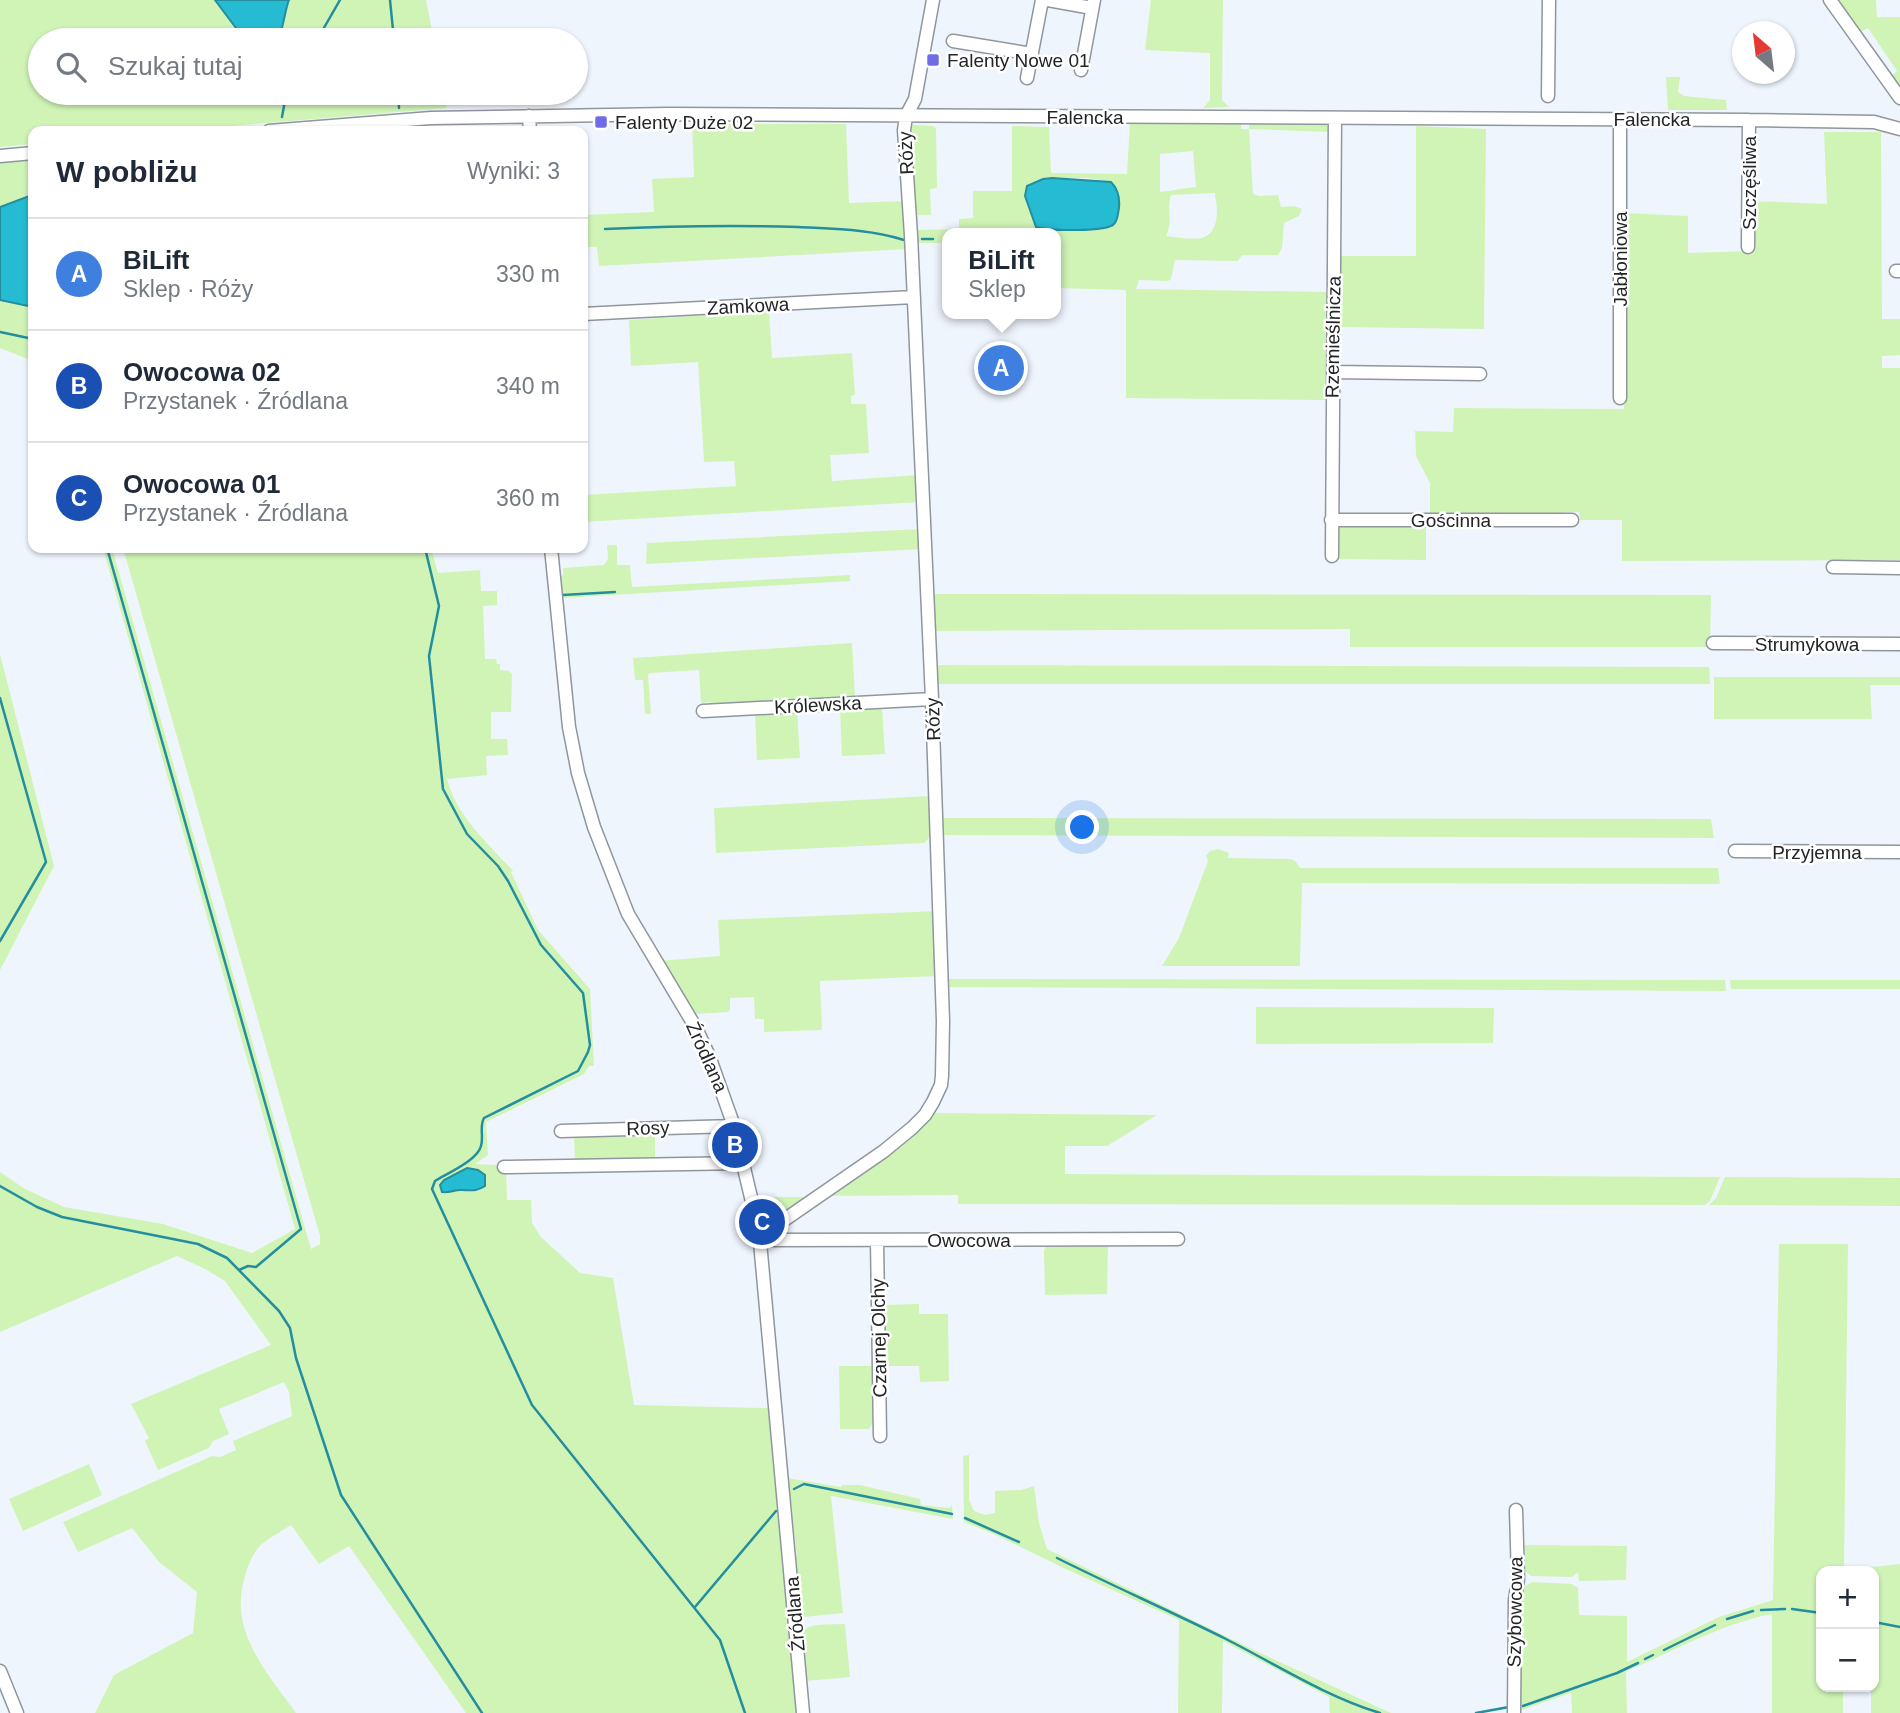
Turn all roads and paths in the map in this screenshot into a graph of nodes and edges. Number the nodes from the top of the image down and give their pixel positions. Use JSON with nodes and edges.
{"nodes":[{"id":1,"x":933,"y":0,"type":"edge"},
{"id":2,"x":1042,"y":0,"type":"edge"},
{"id":3,"x":1048,"y":0,"type":"edge"},
{"id":4,"x":1549,"y":0,"type":"edge"},
{"id":5,"x":1830,"y":0,"type":"edge"},
{"id":6,"x":1093,"y":4,"type":"edge"},
{"id":7,"x":953,"y":41,"type":"dead end"},
{"id":8,"x":1031,"y":54,"type":"junction"},
{"id":9,"x":1081,"y":70,"type":"dead end"},
{"id":10,"x":1027,"y":78,"type":"dead end"},
{"id":11,"x":1548,"y":96,"type":"dead end"},
{"id":12,"x":1900,"y":97,"type":"edge"},
{"id":13,"x":530,"y":116,"type":"junction"},
{"id":14,"x":906,"y":116,"type":"junction"},
{"id":15,"x":1335,"y":118,"type":"junction"},
{"id":16,"x":1620,"y":119,"type":"junction"},
{"id":17,"x":1749,"y":120,"type":"junction"},
{"id":18,"x":322,"y":126,"type":"edge"},
{"id":19,"x":530,"y":126,"type":"edge"},
{"id":20,"x":1900,"y":129,"type":"edge"},
{"id":21,"x":28,"y":153,"type":"edge"},
{"id":22,"x":0,"y":156,"type":"edge"},
{"id":23,"x":1748,"y":247,"type":"dead end"},
{"id":24,"x":914,"y":297,"type":"junction"},
{"id":25,"x":588,"y":314,"type":"edge"},
{"id":26,"x":1333,"y":372,"type":"junction"},
{"id":27,"x":1480,"y":374,"type":"dead end"},
{"id":28,"x":1620,"y":398,"type":"dead end"},
{"id":29,"x":1331,"y":520,"type":"junction"},
{"id":30,"x":1572,"y":520,"type":"dead end"},
{"id":31,"x":552,"y":553,"type":"edge"},
{"id":32,"x":1332,"y":556,"type":"dead end"},
{"id":33,"x":1833,"y":568,"type":"dead end"},
{"id":34,"x":1900,"y":568,"type":"edge"},
{"id":35,"x":1713,"y":643,"type":"dead end"},
{"id":36,"x":1900,"y":644,"type":"edge"},
{"id":37,"x":932,"y":699,"type":"junction"},
{"id":38,"x":704,"y":711,"type":"dead end"},
{"id":39,"x":1735,"y":852,"type":"dead end"},
{"id":40,"x":1900,"y":852,"type":"edge"},
{"id":41,"x":734,"y":1126,"type":"junction"},
{"id":42,"x":561,"y":1131,"type":"dead end"},
{"id":43,"x":744,"y":1163,"type":"junction"},
{"id":44,"x":504,"y":1167,"type":"dead end"},
{"id":45,"x":759,"y":1236,"type":"junction"},
{"id":46,"x":877,"y":1240,"type":"junction"},
{"id":47,"x":1178,"y":1240,"type":"dead end"},
{"id":48,"x":880,"y":1436,"type":"dead end"},
{"id":49,"x":1516,"y":1510,"type":"dead end"},
{"id":50,"x":0,"y":1671,"type":"edge"},
{"id":51,"x":13,"y":1712,"type":"edge"},
{"id":52,"x":803,"y":1713,"type":"edge"},
{"id":53,"x":1514,"y":1713,"type":"edge"}],
"edges":[{"from":1,"to":14,"type":"street","name":"Róży"},
{"from":2,"to":8,"type":"street"},
{"from":3,"to":6,"type":"street"},
{"from":4,"to":11,"type":"street"},
{"from":5,"to":12,"type":"street"},
{"from":6,"to":9,"type":"street"},
{"from":7,"to":8,"type":"street"},
{"from":8,"to":10,"type":"street"},
{"from":13,"to":14,"type":"street","name":"Falencka"},
{"from":13,"to":18,"type":"street","name":"Falencka"},
{"from":13,"to":19,"type":"street"},
{"from":14,"to":15,"type":"street","name":"Falencka"},
{"from":14,"to":24,"type":"street","name":"Róży"},
{"from":15,"to":16,"type":"street","name":"Falencka"},
{"from":15,"to":26,"type":"street","name":"Rzemieślnicza"},
{"from":16,"to":17,"type":"street","name":"Falencka"},
{"from":16,"to":28,"type":"street","name":"Jabłoniowa"},
{"from":17,"to":20,"type":"street","name":"Falencka"},
{"from":17,"to":23,"type":"street","name":"Szczęśliwa"},
{"from":21,"to":22,"type":"street"},
{"from":24,"to":25,"type":"street","name":"Zamkowa"},
{"from":24,"to":37,"type":"street","name":"Róży"},
{"from":26,"to":27,"type":"street"},
{"from":26,"to":29,"type":"street","name":"Rzemieślnicza"},
{"from":29,"to":30,"type":"street","name":"Gościnna"},
{"from":29,"to":32,"type":"street","name":"Rzemieślnicza"},
{"from":31,"to":41,"type":"street","name":"Źródlana"},
{"from":33,"to":34,"type":"street"},
{"from":35,"to":36,"type":"street","name":"Strumykowa"},
{"from":37,"to":38,"type":"street","name":"Królewska"},
{"from":37,"to":45,"type":"street","name":"Róży"},
{"from":39,"to":40,"type":"street","name":"Przyjemna"},
{"from":41,"to":42,"type":"street","name":"Rosy"},
{"from":41,"to":43,"type":"street","name":"Źródlana"},
{"from":43,"to":44,"type":"street"},
{"from":43,"to":45,"type":"street","name":"Źródlana"},
{"from":45,"to":46,"type":"street","name":"Owocowa"},
{"from":45,"to":52,"type":"street","name":"Źródlana"},
{"from":46,"to":47,"type":"street","name":"Owocowa"},
{"from":46,"to":48,"type":"street","name":"Czarnej Olchy"},
{"from":49,"to":53,"type":"street","name":"Szybowcowa"},
{"from":50,"to":51,"type":"street"}]}
